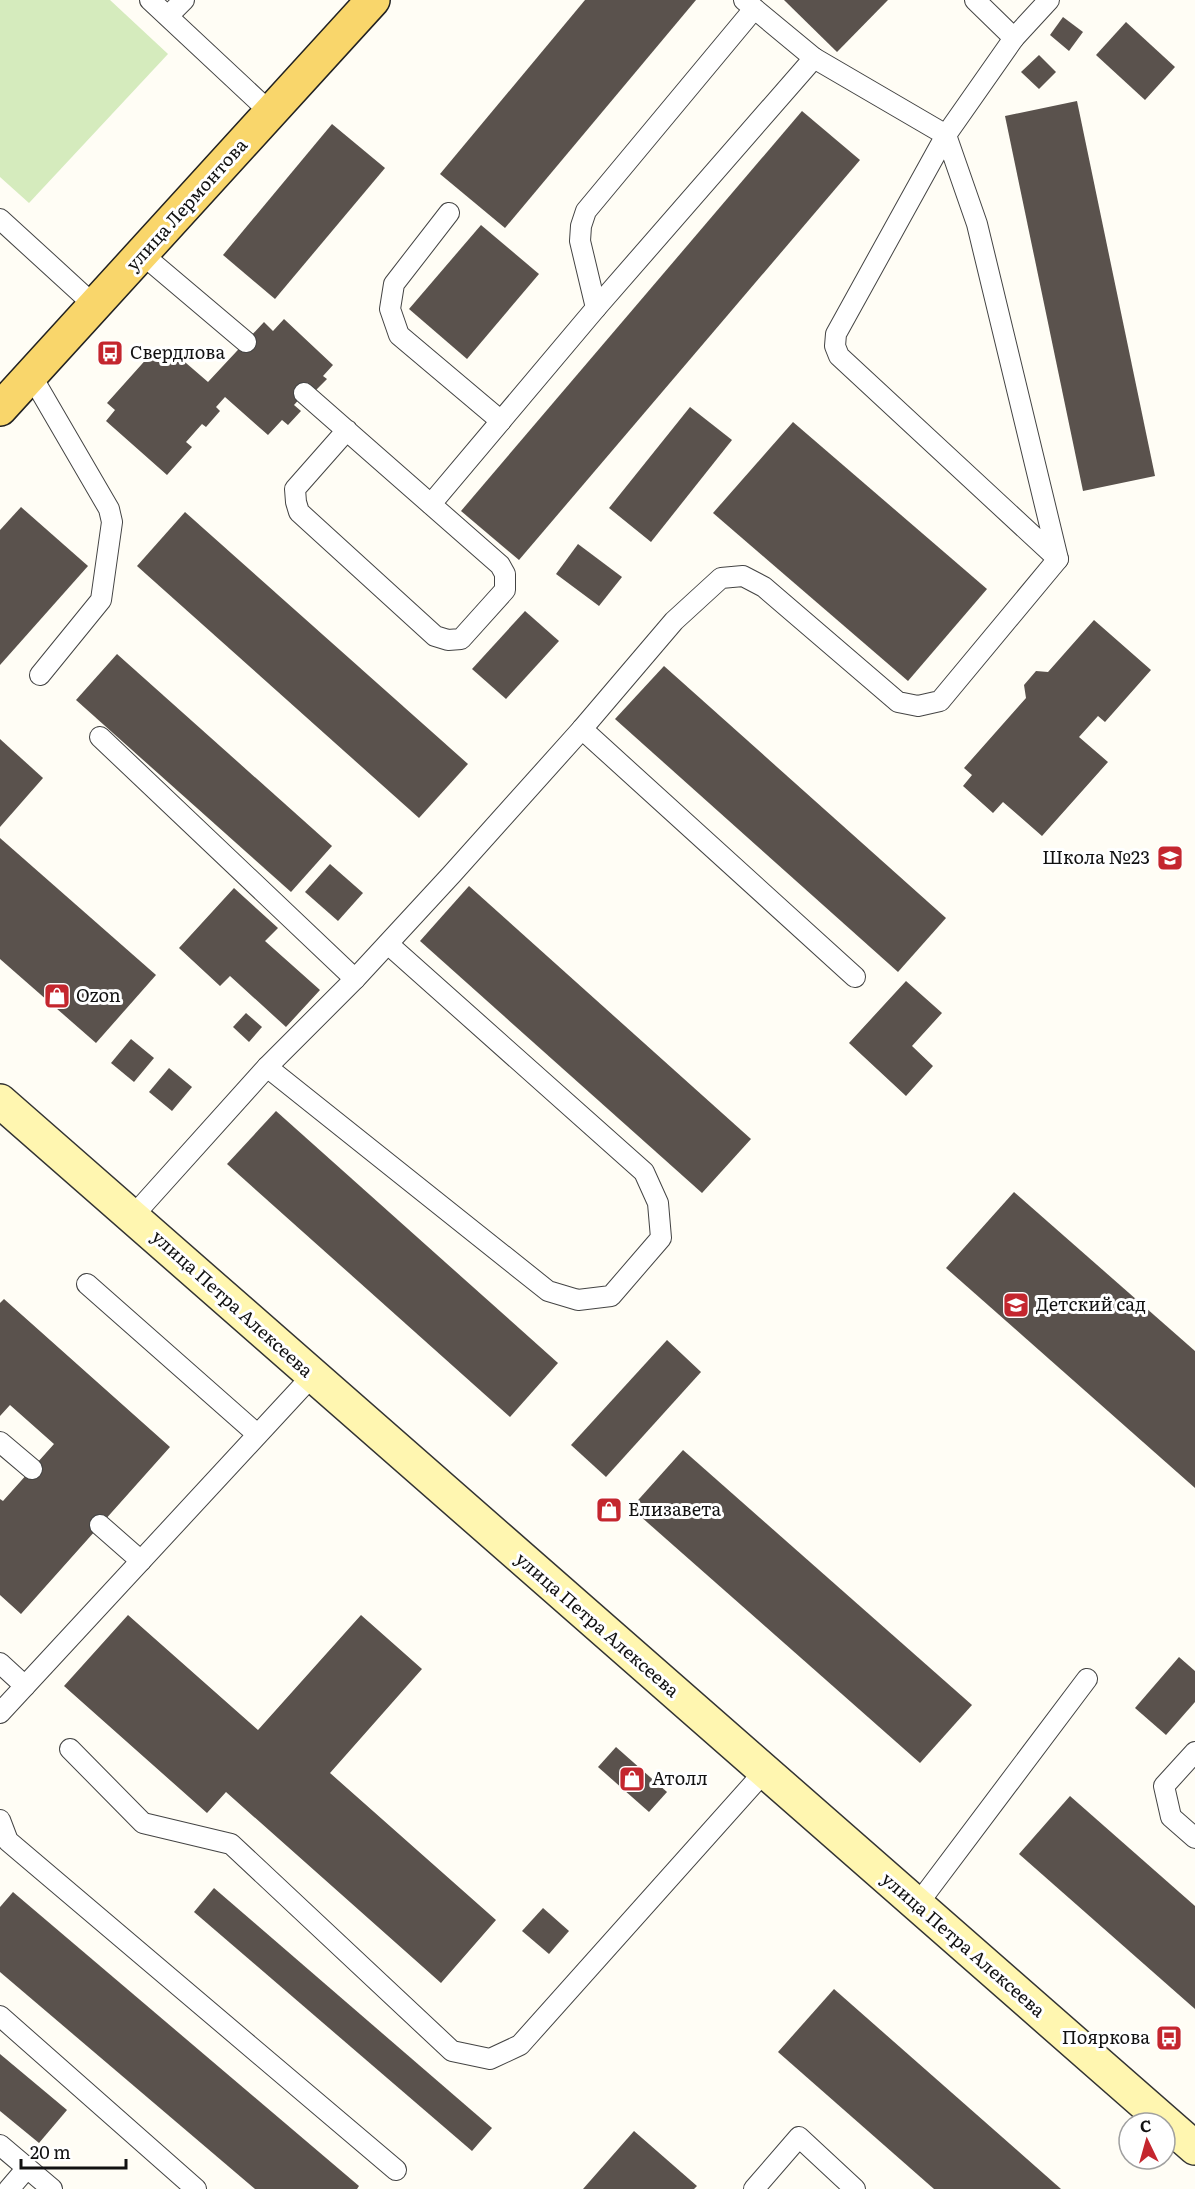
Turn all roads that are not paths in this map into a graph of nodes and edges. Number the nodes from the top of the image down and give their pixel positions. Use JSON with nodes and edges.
{"nodes":[{"id":1,"x":150,"y":0,"type":"edge"},
{"id":2,"x":184,"y":0,"type":"edge"},
{"id":3,"x":373,"y":0,"type":"edge"},
{"id":4,"x":975,"y":0,"type":"edge"},
{"id":5,"x":1049,"y":0,"type":"edge"},
{"id":6,"x":749,"y":4,"type":"edge"},
{"id":7,"x":168,"y":16,"type":"junction"},
{"id":8,"x":1014,"y":38,"type":"junction"},
{"id":9,"x":814,"y":58,"type":"junction"},
{"id":10,"x":271,"y":113,"type":"junction"},
{"id":11,"x":946,"y":135,"type":"junction"},
{"id":12,"x":449,"y":213,"type":"dead end"},
{"id":13,"x":0,"y":219,"type":"edge"},
{"id":14,"x":142,"y":254,"type":"junction"},
{"id":15,"x":95,"y":306,"type":"junction"},
{"id":16,"x":596,"y":308,"type":"junction"},
{"id":17,"x":246,"y":342,"type":"dead end"},
{"id":18,"x":32,"y":375,"type":"junction"},
{"id":19,"x":304,"y":393,"type":"dead end"},
{"id":20,"x":0,"y":409,"type":"edge"},
{"id":21,"x":501,"y":421,"type":"junction"},
{"id":22,"x":347,"y":430,"type":"junction"},
{"id":23,"x":430,"y":504,"type":"junction"},
{"id":24,"x":1058,"y":559,"type":"junction"},
{"id":25,"x":39,"y":675,"type":"dead end"},
{"id":26,"x":582,"y":729,"type":"junction"},
{"id":27,"x":100,"y":737,"type":"dead end"},
{"id":28,"x":388,"y":944,"type":"junction"},
{"id":29,"x":855,"y":977,"type":"dead end"},
{"id":30,"x":355,"y":979,"type":"junction"},
{"id":31,"x":267,"y":1067,"type":"junction"},
{"id":32,"x":0,"y":1101,"type":"edge"},
{"id":33,"x":133,"y":1216,"type":"junction"},
{"id":34,"x":87,"y":1284,"type":"dead end"},
{"id":35,"x":313,"y":1375,"type":"junction"},
{"id":36,"x":257,"y":1434,"type":"junction"},
{"id":37,"x":0,"y":1442,"type":"edge"},
{"id":38,"x":32,"y":1470,"type":"dead end"},
{"id":39,"x":100,"y":1525,"type":"dead end"},
{"id":40,"x":141,"y":1561,"type":"junction"},
{"id":41,"x":0,"y":1663,"type":"edge"},
{"id":42,"x":1087,"y":1679,"type":"dead end"},
{"id":43,"x":25,"y":1686,"type":"junction"},
{"id":44,"x":0,"y":1713,"type":"edge"},
{"id":45,"x":70,"y":1749,"type":"dead end"},
{"id":46,"x":1195,"y":1752,"type":"edge"},
{"id":47,"x":764,"y":1772,"type":"junction"},
{"id":48,"x":0,"y":1820,"type":"edge"},
{"id":49,"x":1195,"y":1838,"type":"edge"},
{"id":50,"x":4,"y":1845,"type":"edge"},
{"id":51,"x":917,"y":1905,"type":"junction"},
{"id":52,"x":0,"y":2016,"type":"edge"},
{"id":53,"x":0,"y":2145,"type":"edge"},
{"id":54,"x":1195,"y":2148,"type":"edge"},
{"id":55,"x":27,"y":2168,"type":"junction"},
{"id":56,"x":396,"y":2170,"type":"dead end"},
{"id":57,"x":9,"y":2189,"type":"edge"},
{"id":58,"x":52,"y":2189,"type":"edge"},
{"id":59,"x":196,"y":2189,"type":"edge"},
{"id":60,"x":753,"y":2189,"type":"edge"},
{"id":61,"x":855,"y":2189,"type":"edge"}],
"edges":[{"from":1,"to":7,"type":"lane"},
{"from":2,"to":7,"type":"lane"},
{"from":3,"to":10,"type":"main road","name":"улица Лермонтова"},
{"from":4,"to":8,"type":"lane"},
{"from":5,"to":8,"type":"lane"},
{"from":6,"to":9,"type":"lane"},
{"from":6,"to":16,"type":"lane"},
{"from":7,"to":10,"type":"lane"},
{"from":8,"to":11,"type":"lane"},
{"from":9,"to":11,"type":"lane"},
{"from":9,"to":16,"type":"lane"},
{"from":10,"to":14,"type":"main road","name":"улица Лермонтова"},
{"from":11,"to":24,"type":"lane"},
{"from":11,"to":24,"type":"lane"},
{"from":12,"to":21,"type":"lane"},
{"from":13,"to":15,"type":"lane"},
{"from":14,"to":15,"type":"main road","name":"улица Лермонтова"},
{"from":14,"to":17,"type":"lane"},
{"from":15,"to":18,"type":"main road","name":"улица Лермонтова"},
{"from":16,"to":21,"type":"lane"},
{"from":18,"to":20,"type":"main road","name":"улица Лермонтова"},
{"from":18,"to":25,"type":"lane"},
{"from":19,"to":22,"type":"lane"},
{"from":21,"to":23,"type":"lane"},
{"from":22,"to":23,"type":"lane"},
{"from":22,"to":23,"type":"lane"},
{"from":24,"to":26,"type":"lane"},
{"from":26,"to":28,"type":"lane"},
{"from":26,"to":29,"type":"lane"},
{"from":27,"to":30,"type":"lane"},
{"from":28,"to":30,"type":"lane"},
{"from":28,"to":31,"type":"lane"},
{"from":30,"to":31,"type":"lane"},
{"from":31,"to":33,"type":"lane"},
{"from":32,"to":33,"type":"main road","name":"улица Петра Алексеева"},
{"from":33,"to":35,"type":"main road","name":"улица Петра Алексеева"},
{"from":34,"to":36,"type":"lane"},
{"from":35,"to":36,"type":"lane"},
{"from":35,"to":47,"type":"main road","name":"улица Петра Алексеева"},
{"from":36,"to":40,"type":"lane"},
{"from":37,"to":38,"type":"lane"},
{"from":39,"to":40,"type":"lane"},
{"from":40,"to":43,"type":"lane"},
{"from":41,"to":43,"type":"lane"},
{"from":42,"to":51,"type":"lane"},
{"from":43,"to":44,"type":"lane"},
{"from":45,"to":47,"type":"lane"},
{"from":46,"to":49,"type":"lane"},
{"from":47,"to":51,"type":"main road","name":"улица Петра Алексеева"},
{"from":48,"to":50,"type":"lane"},
{"from":50,"to":56,"type":"lane"},
{"from":51,"to":54,"type":"main road","name":"улица Петра Алексеева"},
{"from":52,"to":59,"type":"lane"},
{"from":53,"to":55,"type":"lane"},
{"from":55,"to":57,"type":"lane"},
{"from":55,"to":58,"type":"lane"},
{"from":60,"to":61,"type":"lane"}]}
